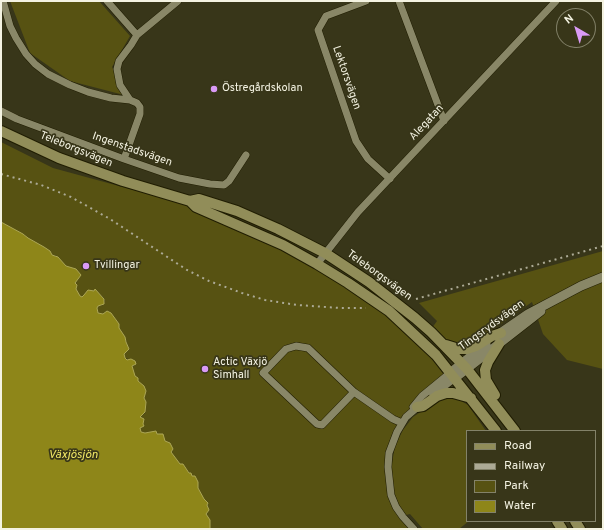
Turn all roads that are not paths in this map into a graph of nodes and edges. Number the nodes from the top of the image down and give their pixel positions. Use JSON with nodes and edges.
{"nodes":[{"id":1,"x":3,"y":1,"type":"edge"},
{"id":2,"x":107,"y":1,"type":"edge"},
{"id":3,"x":178,"y":1,"type":"edge"},
{"id":4,"x":366,"y":1,"type":"edge"},
{"id":5,"x":399,"y":1,"type":"edge"},
{"id":6,"x":556,"y":1,"type":"edge"},
{"id":7,"x":137,"y":35,"type":"junction"},
{"id":8,"x":130,"y":100,"type":"junction"},
{"id":9,"x":1,"y":112,"type":"edge"},
{"id":10,"x":444,"y":121,"type":"junction"},
{"id":11,"x":1,"y":131,"type":"edge"},
{"id":12,"x":246,"y":155,"type":"dead end"},
{"id":13,"x":124,"y":159,"type":"junction"},
{"id":14,"x":390,"y":179,"type":"junction"},
{"id":15,"x":190,"y":201,"type":"junction"},
{"id":16,"x":325,"y":252,"type":"junction"},
{"id":17,"x":317,"y":264,"type":"junction"},
{"id":18,"x":603,"y":277,"type":"edge"},
{"id":19,"x":550,"y":303,"type":"junction"},
{"id":20,"x":501,"y":333,"type":"junction"},
{"id":21,"x":443,"y":344,"type":"junction"},
{"id":22,"x":499,"y":344,"type":"junction"},
{"id":23,"x":464,"y":366,"type":"junction"},
{"id":24,"x":453,"y":375,"type":"junction"},
{"id":25,"x":354,"y":392,"type":"junction"},
{"id":26,"x":471,"y":398,"type":"junction"},
{"id":27,"x":414,"y":410,"type":"junction"},
{"id":28,"x":505,"y":417,"type":"junction"},
{"id":29,"x":402,"y":423,"type":"junction"},
{"id":30,"x":495,"y":430,"type":"edge"},
{"id":31,"x":514,"y":430,"type":"edge"},
{"id":32,"x":414,"y":529,"type":"edge"}],
"edges":[{"from":1,"to":8,"type":"street"},
{"from":2,"to":7,"type":"street"},
{"from":3,"to":7,"type":"street"},
{"from":4,"to":14,"type":"street","name":"Lektorsvägen"},
{"from":5,"to":10,"type":"street"},
{"from":6,"to":10,"type":"street","name":"Alegatan"},
{"from":7,"to":8,"type":"street"},
{"from":8,"to":13,"type":"street"},
{"from":9,"to":13,"type":"street","name":"Ingenstadsvägen"},
{"from":10,"to":14,"type":"street","name":"Alegatan"},
{"from":11,"to":15,"type":"main road","name":"Teleborgsvägen"},
{"from":12,"to":13,"type":"street","name":"Ingenstadsvägen"},
{"from":14,"to":16,"type":"street","name":"Alegatan"},
{"from":15,"to":16,"type":"main road","name":"Teleborgsvägen"},
{"from":15,"to":17,"type":"main road","name":"Teleborgsvägen"},
{"from":16,"to":17,"type":"street","name":"Alegatan"},
{"from":16,"to":21,"type":"main road","name":"Teleborgsvägen"},
{"from":17,"to":24,"type":"main road","name":"Teleborgsvägen"},
{"from":18,"to":19,"type":"street","name":"Tingsrydsvägen"},
{"from":19,"to":20,"type":"street","name":"Tingsrydsvägen"},
{"from":19,"to":22,"type":"street","name":"Tingsrydsvägen"},
{"from":20,"to":21,"type":"main road"},
{"from":20,"to":23,"type":"street","name":"Tingsrydsvägen"},
{"from":21,"to":23,"type":"main road","name":"Teleborgsvägen"},
{"from":22,"to":23,"type":"street","name":"Tingsrydsvägen"},
{"from":22,"to":28,"type":"main road"},
{"from":23,"to":24,"type":"street","name":"Tingsrydsvägen"},
{"from":23,"to":28,"type":"main road","name":"Teleborgsvägen"},
{"from":24,"to":26,"type":"main road","name":"Teleborgsvägen"},
{"from":24,"to":27,"type":"street"},
{"from":25,"to":25,"type":"street"},
{"from":25,"to":29,"type":"street"},
{"from":26,"to":27,"type":"main road"},
{"from":26,"to":30,"type":"main road","name":"Teleborgsvägen"},
{"from":27,"to":29,"type":"street"},
{"from":28,"to":31,"type":"main road","name":"Teleborgsvägen"},
{"from":29,"to":32,"type":"street"}]}
